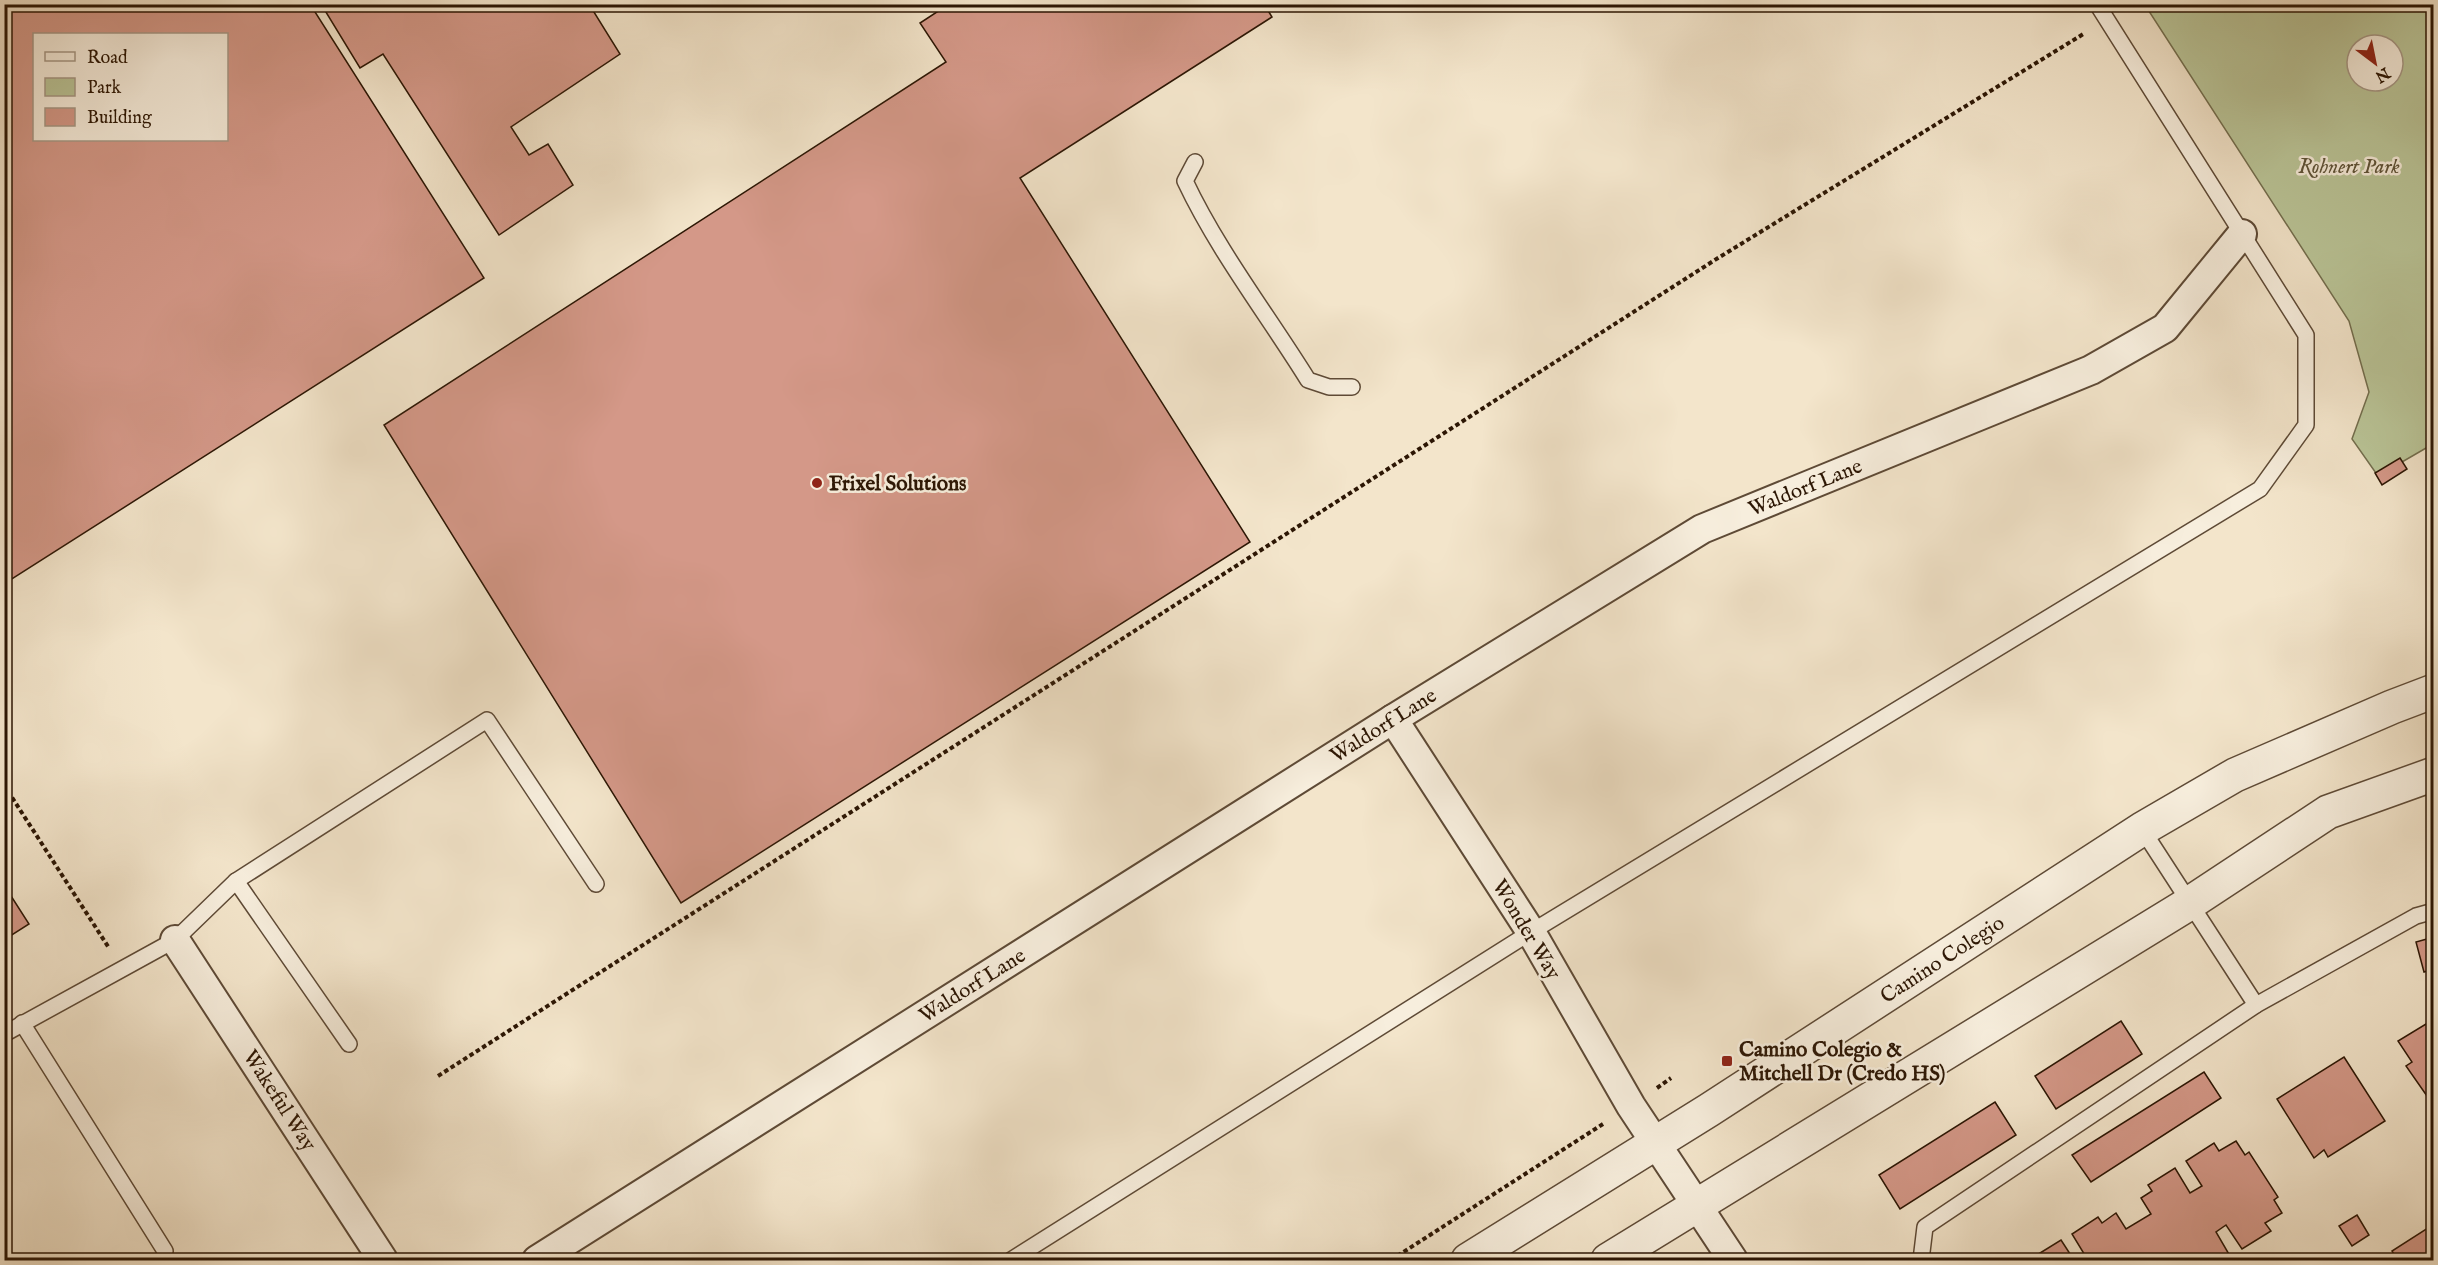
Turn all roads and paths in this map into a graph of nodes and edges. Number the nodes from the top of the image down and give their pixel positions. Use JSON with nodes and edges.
{"nodes":[{"id":1,"x":2097,"y":4,"type":"edge"},
{"id":2,"x":2080,"y":37,"type":"dead end"},
{"id":3,"x":1195,"y":162,"type":"dead end"},
{"id":4,"x":2242,"y":234,"type":"junction"},
{"id":5,"x":1352,"y":387,"type":"dead end"},
{"id":6,"x":2433,"y":691,"type":"edge"},
{"id":7,"x":1393,"y":719,"type":"junction"},
{"id":8,"x":2433,"y":774,"type":"edge"},
{"id":9,"x":4,"y":785,"type":"edge"},
{"id":10,"x":2142,"y":829,"type":"junction"},
{"id":11,"x":236,"y":881,"type":"junction"},
{"id":12,"x":596,"y":884,"type":"dead end"},
{"id":13,"x":2190,"y":903,"type":"junction"},
{"id":14,"x":2433,"y":911,"type":"edge"},
{"id":15,"x":1532,"y":932,"type":"junction"},
{"id":16,"x":175,"y":940,"type":"junction"},
{"id":17,"x":123,"y":969,"type":"junction"},
{"id":18,"x":2256,"y":1005,"type":"junction"},
{"id":19,"x":22,"y":1023,"type":"junction"},
{"id":20,"x":4,"y":1034,"type":"edge"},
{"id":21,"x":349,"y":1044,"type":"dead end"},
{"id":22,"x":438,"y":1076,"type":"dead end"},
{"id":23,"x":1671,"y":1078,"type":"dead end"},
{"id":24,"x":1630,"y":1106,"type":"junction"},
{"id":25,"x":1655,"y":1143,"type":"junction"},
{"id":26,"x":1696,"y":1205,"type":"junction"},
{"id":27,"x":165,"y":1251,"type":"dead end"},
{"id":28,"x":383,"y":1260,"type":"edge"},
{"id":29,"x":537,"y":1260,"type":"edge"},
{"id":30,"x":1011,"y":1260,"type":"edge"},
{"id":31,"x":1391,"y":1260,"type":"edge"},
{"id":32,"x":1468,"y":1260,"type":"edge"},
{"id":33,"x":1608,"y":1260,"type":"edge"},
{"id":34,"x":1733,"y":1260,"type":"edge"},
{"id":35,"x":1921,"y":1260,"type":"edge"}],
"edges":[{"from":1,"to":4,"type":"lane"},
{"from":2,"to":22,"type":"path"},
{"from":3,"to":5,"type":"lane"},
{"from":4,"to":7,"type":"street","name":"Waldorf Lane"},
{"from":4,"to":15,"type":"lane"},
{"from":6,"to":10,"type":"street","name":"Camino Colegio"},
{"from":7,"to":15,"type":"street","name":"Wonder Way"},
{"from":7,"to":29,"type":"street","name":"Waldorf Lane"},
{"from":8,"to":13,"type":"street"},
{"from":9,"to":17,"type":"path"},
{"from":10,"to":13,"type":"lane"},
{"from":10,"to":25,"type":"street","name":"Camino Colegio"},
{"from":11,"to":12,"type":"lane"},
{"from":11,"to":16,"type":"lane"},
{"from":11,"to":21,"type":"lane"},
{"from":13,"to":18,"type":"lane"},
{"from":13,"to":26,"type":"street"},
{"from":14,"to":18,"type":"lane"},
{"from":15,"to":24,"type":"street","name":"Wonder Way"},
{"from":15,"to":30,"type":"lane"},
{"from":16,"to":17,"type":"lane"},
{"from":16,"to":28,"type":"street","name":"Wakeful Way"},
{"from":17,"to":19,"type":"lane"},
{"from":18,"to":35,"type":"lane"},
{"from":19,"to":20,"type":"lane"},
{"from":19,"to":27,"type":"lane"},
{"from":23,"to":24,"type":"path"},
{"from":24,"to":25,"type":"street","name":"Wonder Way"},
{"from":24,"to":31,"type":"path"},
{"from":25,"to":26,"type":"street","name":"Wonder Way"},
{"from":25,"to":32,"type":"street","name":"Camino Colegio"},
{"from":26,"to":33,"type":"street"},
{"from":26,"to":34,"type":"street","name":"Wonder Way"}]}
